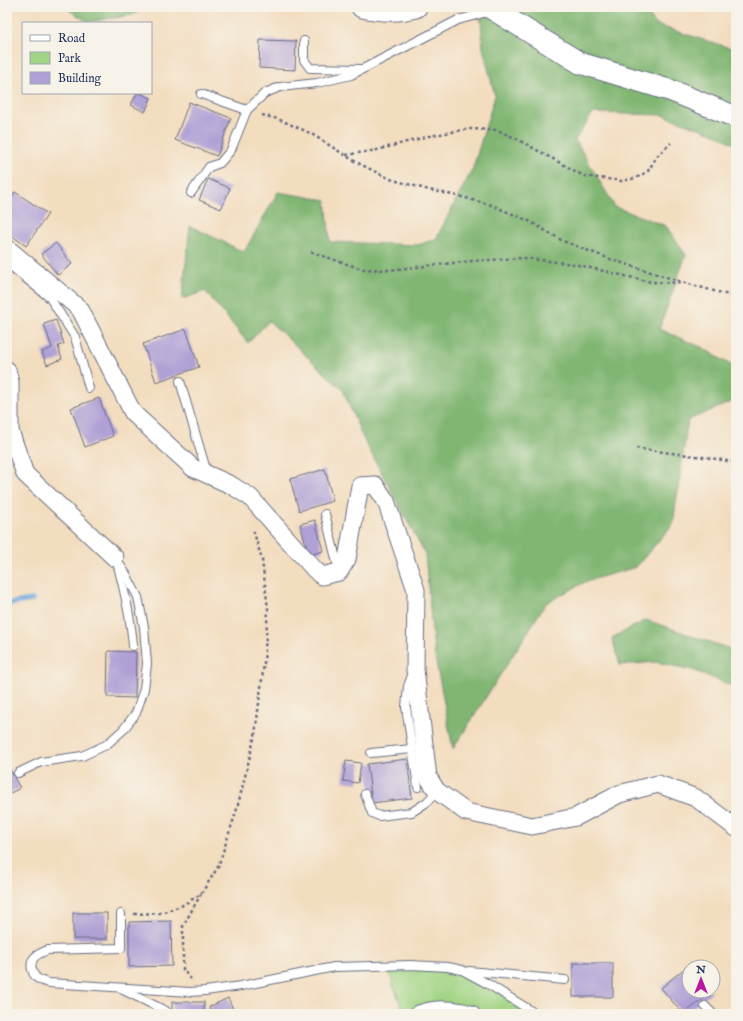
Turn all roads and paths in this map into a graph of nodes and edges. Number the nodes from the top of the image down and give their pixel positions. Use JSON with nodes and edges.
{"nodes":[{"id":1,"x":362,"y":7,"type":"edge"},
{"id":2,"x":416,"y":7,"type":"edge"},
{"id":3,"x":492,"y":8,"type":"edge"},
{"id":4,"x":304,"y":41,"type":"dead end"},
{"id":5,"x":362,"y":69,"type":"junction"},
{"id":6,"x":201,"y":94,"type":"dead end"},
{"id":7,"x":246,"y":110,"type":"junction"},
{"id":8,"x":736,"y":117,"type":"edge"},
{"id":9,"x":671,"y":143,"type":"dead end"},
{"id":10,"x":346,"y":155,"type":"junction"},
{"id":11,"x":191,"y":193,"type":"dead end"},
{"id":12,"x":7,"y":248,"type":"edge"},
{"id":13,"x":311,"y":252,"type":"dead end"},
{"id":14,"x":7,"y":263,"type":"edge"},
{"id":15,"x":685,"y":283,"type":"junction"},
{"id":16,"x":736,"y":297,"type":"edge"},
{"id":17,"x":7,"y":370,"type":"edge"},
{"id":18,"x":180,"y":381,"type":"dead end"},
{"id":19,"x":88,"y":388,"type":"dead end"},
{"id":20,"x":636,"y":448,"type":"dead end"},
{"id":21,"x":736,"y":463,"type":"edge"},
{"id":22,"x":208,"y":474,"type":"junction"},
{"id":23,"x":325,"y":514,"type":"dead end"},
{"id":24,"x":253,"y":528,"type":"dead end"},
{"id":25,"x":116,"y":558,"type":"junction"},
{"id":26,"x":339,"y":572,"type":"junction"},
{"id":27,"x":133,"y":646,"type":"dead end"},
{"id":28,"x":415,"y":670,"type":"junction"},
{"id":29,"x":412,"y":749,"type":"junction"},
{"id":30,"x":371,"y":753,"type":"dead end"},
{"id":31,"x":18,"y":772,"type":"dead end"},
{"id":32,"x":418,"y":788,"type":"dead end"},
{"id":33,"x":437,"y":791,"type":"junction"},
{"id":34,"x":365,"y":794,"type":"dead end"},
{"id":35,"x":736,"y":828,"type":"edge"},
{"id":36,"x":201,"y":894,"type":"junction"},
{"id":37,"x":121,"y":914,"type":"joint"},
{"id":38,"x":182,"y":970,"type":"dead end"},
{"id":39,"x":462,"y":970,"type":"junction"},
{"id":40,"x":565,"y":980,"type":"dead end"},
{"id":41,"x":120,"y":988,"type":"junction"},
{"id":42,"x":705,"y":1006,"type":"dead end"},
{"id":43,"x":166,"y":1011,"type":"dead end"},
{"id":44,"x":419,"y":1014,"type":"edge"},
{"id":45,"x":471,"y":1014,"type":"edge"},
{"id":46,"x":536,"y":1014,"type":"edge"},
{"id":47,"x":713,"y":1014,"type":"edge"}],
"edges":[{"from":1,"to":2,"type":"street"},
{"from":3,"to":5,"type":"lane"},
{"from":3,"to":8,"type":"street"},
{"from":4,"to":5,"type":"lane"},
{"from":5,"to":7,"type":"lane"},
{"from":6,"to":7,"type":"lane"},
{"from":7,"to":10,"type":"path"},
{"from":7,"to":11,"type":"lane"},
{"from":9,"to":10,"type":"path"},
{"from":10,"to":15,"type":"path"},
{"from":12,"to":22,"type":"street"},
{"from":13,"to":15,"type":"path"},
{"from":14,"to":19,"type":"lane"},
{"from":15,"to":16,"type":"path"},
{"from":17,"to":25,"type":"street"},
{"from":18,"to":22,"type":"lane"},
{"from":20,"to":21,"type":"path"},
{"from":22,"to":26,"type":"street"},
{"from":23,"to":26,"type":"lane"},
{"from":24,"to":36,"type":"path"},
{"from":25,"to":27,"type":"lane"},
{"from":25,"to":31,"type":"lane"},
{"from":26,"to":28,"type":"street"},
{"from":28,"to":29,"type":"lane"},
{"from":28,"to":33,"type":"street"},
{"from":29,"to":30,"type":"lane"},
{"from":29,"to":32,"type":"lane"},
{"from":33,"to":34,"type":"lane"},
{"from":33,"to":35,"type":"street"},
{"from":36,"to":37,"type":"path"},
{"from":36,"to":38,"type":"path"},
{"from":37,"to":41,"type":"lane"},
{"from":39,"to":40,"type":"lane"},
{"from":39,"to":41,"type":"lane"},
{"from":39,"to":46,"type":"lane"},
{"from":41,"to":43,"type":"lane"},
{"from":42,"to":47,"type":"lane"},
{"from":44,"to":45,"type":"street"}]}
